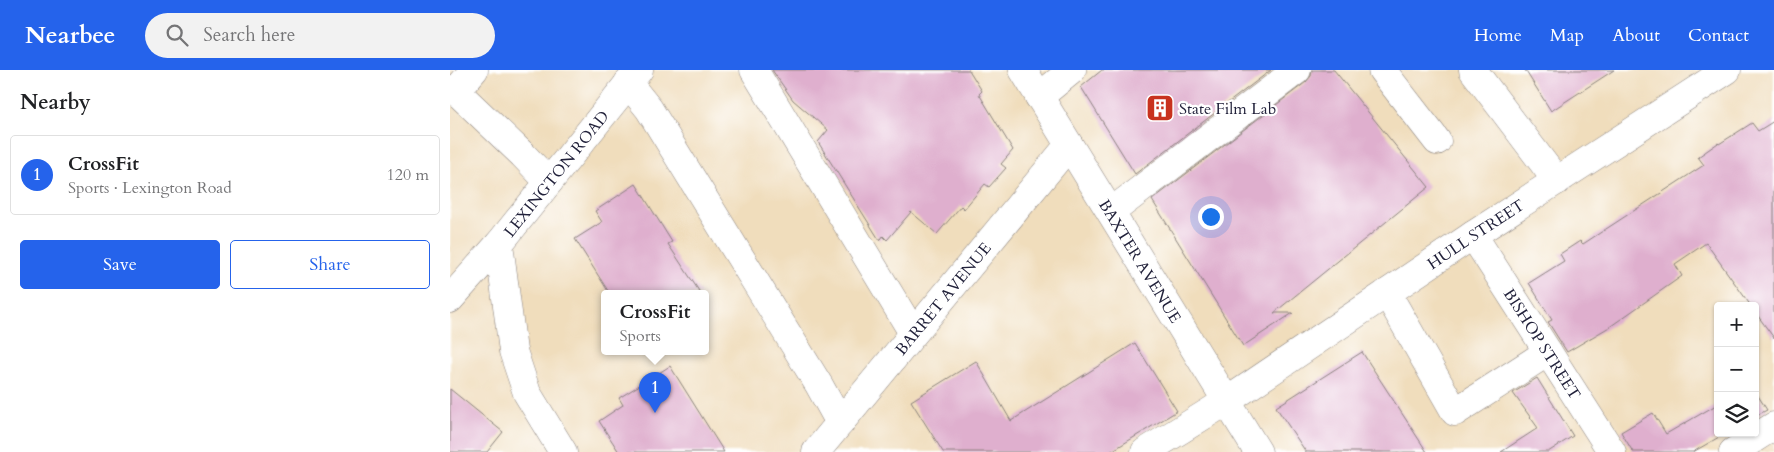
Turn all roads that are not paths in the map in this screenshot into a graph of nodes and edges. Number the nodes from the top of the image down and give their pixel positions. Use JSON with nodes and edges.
{"nodes":[{"id":1,"x":474,"y":70,"type":"edge"},
{"id":2,"x":754,"y":70,"type":"edge"},
{"id":3,"x":1023,"y":70,"type":"edge"},
{"id":4,"x":1072,"y":70,"type":"edge"},
{"id":5,"x":1296,"y":70,"type":"edge"},
{"id":6,"x":1382,"y":70,"type":"edge"},
{"id":7,"x":1473,"y":70,"type":"edge"},
{"id":8,"x":1727,"y":70,"type":"edge"},
{"id":9,"x":633,"y":77,"type":"edge"},
{"id":10,"x":453,"y":95,"type":"edge"},
{"id":11,"x":1040,"y":97,"type":"junction"},
{"id":12,"x":1437,"y":141,"type":"dead end"},
{"id":13,"x":1069,"y":145,"type":"junction"},
{"id":14,"x":1557,"y":181,"type":"junction"},
{"id":15,"x":548,"y":182,"type":"junction"},
{"id":16,"x":1111,"y":212,"type":"junction"},
{"id":17,"x":1473,"y":236,"type":"junction"},
{"id":18,"x":498,"y":244,"type":"junction"},
{"id":19,"x":1387,"y":293,"type":"junction"},
{"id":20,"x":450,"y":299,"type":"edge"},
{"id":21,"x":913,"y":334,"type":"junction"},
{"id":22,"x":1548,"y":352,"type":"junction"},
{"id":23,"x":1227,"y":400,"type":"junction"},
{"id":24,"x":840,"y":422,"type":"junction"},
{"id":25,"x":1774,"y":426,"type":"edge"},
{"id":26,"x":559,"y":450,"type":"edge"},
{"id":27,"x":816,"y":452,"type":"edge"},
{"id":28,"x":1145,"y":452,"type":"edge"},
{"id":29,"x":1258,"y":452,"type":"edge"},
{"id":30,"x":1612,"y":452,"type":"edge"},
{"id":31,"x":1733,"y":452,"type":"edge"}],
"edges":[{"from":1,"to":10,"type":"street"},
{"from":2,"to":21,"type":"street"},
{"from":3,"to":11,"type":"street","name":"BAXTER AVENUE"},
{"from":4,"to":11,"type":"street"},
{"from":5,"to":16,"type":"street"},
{"from":6,"to":12,"type":"street"},
{"from":7,"to":14,"type":"street"},
{"from":8,"to":14,"type":"street","name":"HULL STREET"},
{"from":9,"to":15,"type":"street","name":"LEXINGTON ROAD"},
{"from":9,"to":24,"type":"street"},
{"from":10,"to":15,"type":"street"},
{"from":11,"to":13,"type":"street","name":"BAXTER AVENUE"},
{"from":13,"to":16,"type":"street","name":"BAXTER AVENUE"},
{"from":13,"to":21,"type":"street","name":"BARRET AVENUE"},
{"from":14,"to":17,"type":"street","name":"HULL STREET"},
{"from":15,"to":18,"type":"street","name":"LEXINGTON ROAD"},
{"from":16,"to":23,"type":"street","name":"BAXTER AVENUE"},
{"from":17,"to":19,"type":"street","name":"HULL STREET"},
{"from":17,"to":22,"type":"street","name":"BISHOP STREET"},
{"from":18,"to":20,"type":"street"},
{"from":18,"to":26,"type":"street","name":"LEXINGTON ROAD"},
{"from":19,"to":22,"type":"street"},
{"from":19,"to":23,"type":"street","name":"HULL STREET"},
{"from":21,"to":24,"type":"street","name":"BARRET AVENUE"},
{"from":22,"to":30,"type":"street","name":"BISHOP STREET"},
{"from":23,"to":28,"type":"street","name":"HULL STREET"},
{"from":23,"to":29,"type":"street","name":"BAXTER AVENUE"},
{"from":24,"to":27,"type":"street","name":"BARRET AVENUE"},
{"from":25,"to":31,"type":"street"}]}
